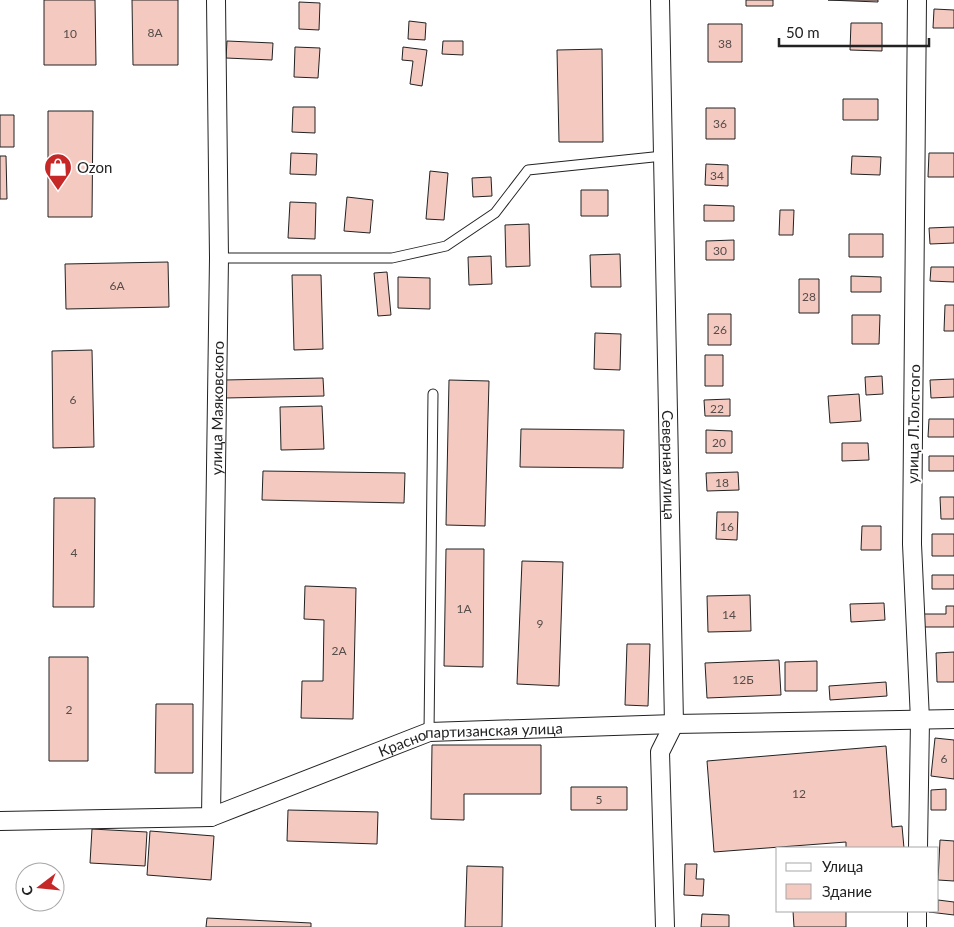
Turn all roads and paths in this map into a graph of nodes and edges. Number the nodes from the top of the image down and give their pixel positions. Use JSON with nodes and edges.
{"nodes":[{"id":1,"x":216,"y":0,"type":"edge"},
{"id":2,"x":660,"y":0,"type":"edge"},
{"id":3,"x":917,"y":0,"type":"edge"},
{"id":4,"x":663,"y":156,"type":"junction"},
{"id":5,"x":219,"y":258,"type":"junction"},
{"id":6,"x":433,"y":394,"type":"dead end"},
{"id":7,"x":954,"y":719,"type":"edge"},
{"id":8,"x":920,"y":720,"type":"junction"},
{"id":9,"x":674,"y":724,"type":"junction"},
{"id":10,"x":429,"y":732,"type":"junction"},
{"id":11,"x":210,"y":817,"type":"junction"},
{"id":12,"x":0,"y":821,"type":"edge"},
{"id":13,"x":918,"y":847,"type":"edge"},
{"id":14,"x":917,"y":912,"type":"edge"},
{"id":15,"x":665,"y":927,"type":"edge"},
{"id":16,"x":917,"y":927,"type":"edge"}],
"edges":[{"from":1,"to":5,"type":"street","name":"улица Маяковского"},
{"from":2,"to":4,"type":"street","name":"Северная улица"},
{"from":3,"to":8,"type":"street","name":"улица Л.Толстого"},
{"from":4,"to":5,"type":"lane"},
{"from":4,"to":9,"type":"street","name":"Северная улица"},
{"from":5,"to":11,"type":"street","name":"улица Маяковского"},
{"from":6,"to":10,"type":"lane"},
{"from":7,"to":8,"type":"street","name":"Краснопартизанская улица"},
{"from":8,"to":9,"type":"street","name":"Краснопартизанская улица"},
{"from":8,"to":13,"type":"street","name":"улица Л.Толстого"},
{"from":9,"to":10,"type":"street","name":"Краснопартизанская улица"},
{"from":9,"to":15,"type":"street","name":"Северная улица"},
{"from":10,"to":11,"type":"street","name":"Краснопартизанская улица"},
{"from":11,"to":12,"type":"street","name":"Краснопартизанская улица"},
{"from":14,"to":16,"type":"street"}]}
